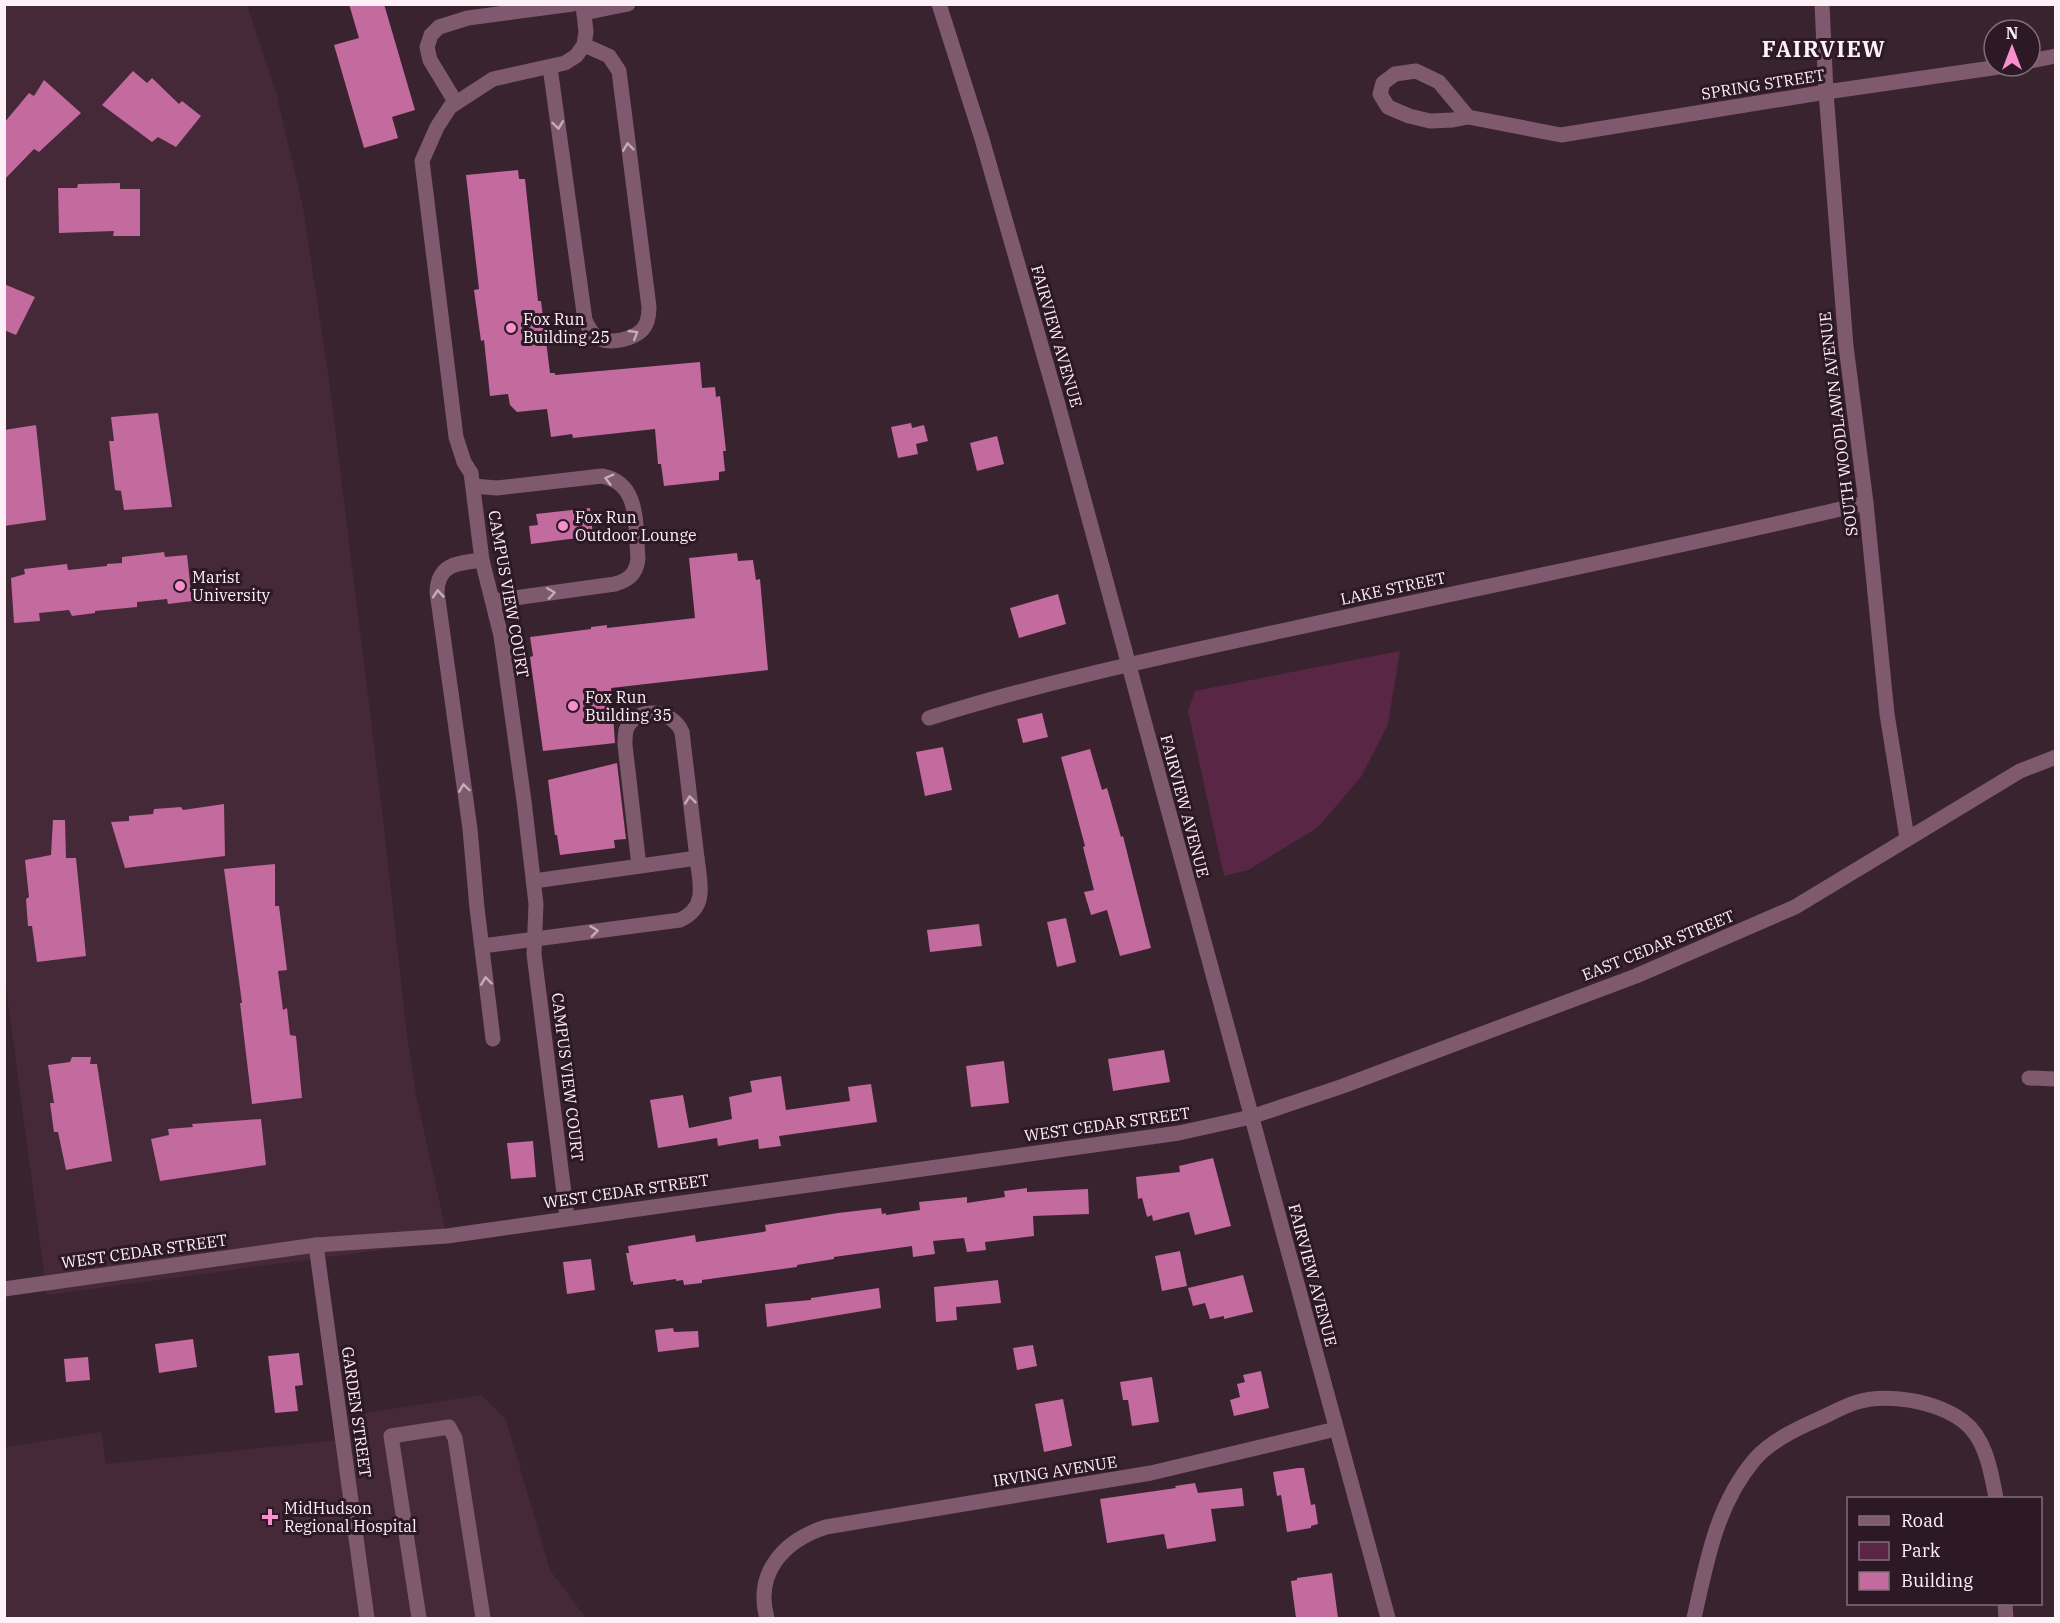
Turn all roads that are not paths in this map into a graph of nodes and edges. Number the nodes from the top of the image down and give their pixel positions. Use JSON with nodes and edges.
{"nodes":[{"id":1,"x":628,"y":4,"type":"edge"},
{"id":2,"x":939,"y":4,"type":"edge"},
{"id":3,"x":1822,"y":4,"type":"edge"},
{"id":4,"x":534,"y":7,"type":"edge"},
{"id":5,"x":580,"y":7,"type":"edge"},
{"id":6,"x":584,"y":45,"type":"junction"},
{"id":7,"x":550,"y":67,"type":"junction"},
{"id":8,"x":1982,"y":69,"type":"edge"},
{"id":9,"x":1826,"y":92,"type":"junction"},
{"id":10,"x":456,"y":103,"type":"junction"},
{"id":11,"x":1468,"y":117,"type":"junction"},
{"id":12,"x":473,"y":486,"type":"junction"},
{"id":13,"x":1866,"y":503,"type":"junction"},
{"id":14,"x":482,"y":560,"type":"junction"},
{"id":15,"x":493,"y":601,"type":"junction"},
{"id":16,"x":1127,"y":664,"type":"junction"},
{"id":17,"x":929,"y":718,"type":"dead end"},
{"id":18,"x":2055,"y":757,"type":"edge"},
{"id":19,"x":1907,"y":838,"type":"junction"},
{"id":20,"x":697,"y":858,"type":"junction"},
{"id":21,"x":639,"y":866,"type":"junction"},
{"id":22,"x":534,"y":881,"type":"junction"},
{"id":23,"x":536,"y":939,"type":"junction"},
{"id":24,"x":482,"y":946,"type":"junction"},
{"id":25,"x":493,"y":1040,"type":"dead end"},
{"id":26,"x":2029,"y":1078,"type":"dead end"},
{"id":27,"x":2055,"y":1079,"type":"edge"},
{"id":28,"x":1251,"y":1117,"type":"junction"},
{"id":29,"x":567,"y":1217,"type":"junction"},
{"id":30,"x":316,"y":1245,"type":"junction"},
{"id":31,"x":4,"y":1289,"type":"edge"},
{"id":32,"x":1336,"y":1429,"type":"junction"},
{"id":33,"x":1996,"y":1497,"type":"edge"},
{"id":34,"x":367,"y":1618,"type":"edge"},
{"id":35,"x":419,"y":1618,"type":"edge"},
{"id":36,"x":483,"y":1618,"type":"edge"},
{"id":37,"x":767,"y":1618,"type":"edge"},
{"id":38,"x":1388,"y":1618,"type":"edge"},
{"id":39,"x":1694,"y":1618,"type":"edge"}],
"edges":[{"from":1,"to":5,"type":"street"},
{"from":2,"to":16,"type":"street","name":"FAIRVIEW AVENUE"},
{"from":3,"to":9,"type":"street","name":"SOUTH WOODLAWN AVENUE"},
{"from":4,"to":5,"type":"street"},
{"from":4,"to":10,"type":"street"},
{"from":5,"to":6,"type":"street"},
{"from":6,"to":7,"type":"street","name":"CAMPUS VIEW COURT"},
{"from":7,"to":6,"type":"street","one_way":true},
{"from":7,"to":10,"type":"street","name":"CAMPUS VIEW COURT"},
{"from":8,"to":9,"type":"street","name":"SPRING STREET"},
{"from":9,"to":11,"type":"street","name":"SPRING STREET"},
{"from":9,"to":13,"type":"street","name":"SOUTH WOODLAWN AVENUE"},
{"from":10,"to":12,"type":"street","name":"CAMPUS VIEW COURT"},
{"from":11,"to":11,"type":"street"},
{"from":12,"to":14,"type":"street","name":"CAMPUS VIEW COURT"},
{"from":15,"to":12,"type":"street","one_way":true},
{"from":13,"to":16,"type":"street","name":"LAKE STREET"},
{"from":13,"to":19,"type":"street","name":"SOUTH WOODLAWN AVENUE"},
{"from":14,"to":15,"type":"street","name":"CAMPUS VIEW COURT"},
{"from":24,"to":14,"type":"street","one_way":true},
{"from":15,"to":22,"type":"street","name":"CAMPUS VIEW COURT"},
{"from":16,"to":17,"type":"street","name":"LAKE STREET"},
{"from":16,"to":28,"type":"street","name":"FAIRVIEW AVENUE"},
{"from":18,"to":19,"type":"street","name":"EAST CEDAR STREET"},
{"from":19,"to":28,"type":"street","name":"EAST CEDAR STREET"},
{"from":20,"to":21,"type":"street"},
{"from":20,"to":21,"type":"street","one_way":true},
{"from":23,"to":20,"type":"street","one_way":true},
{"from":21,"to":22,"type":"street"},
{"from":22,"to":23,"type":"street","name":"CAMPUS VIEW COURT"},
{"from":23,"to":24,"type":"street"},
{"from":23,"to":29,"type":"street","name":"CAMPUS VIEW COURT"},
{"from":25,"to":24,"type":"street","one_way":true},
{"from":26,"to":27,"type":"street"},
{"from":28,"to":29,"type":"street","name":"WEST CEDAR STREET"},
{"from":28,"to":32,"type":"street","name":"FAIRVIEW AVENUE"},
{"from":29,"to":30,"type":"street","name":"WEST CEDAR STREET"},
{"from":30,"to":31,"type":"street","name":"WEST CEDAR STREET"},
{"from":30,"to":34,"type":"street","name":"GARDEN STREET"},
{"from":32,"to":37,"type":"street","name":"IRVING AVENUE"},
{"from":32,"to":38,"type":"street","name":"FAIRVIEW AVENUE"},
{"from":33,"to":39,"type":"street"},
{"from":35,"to":36,"type":"street"}]}
